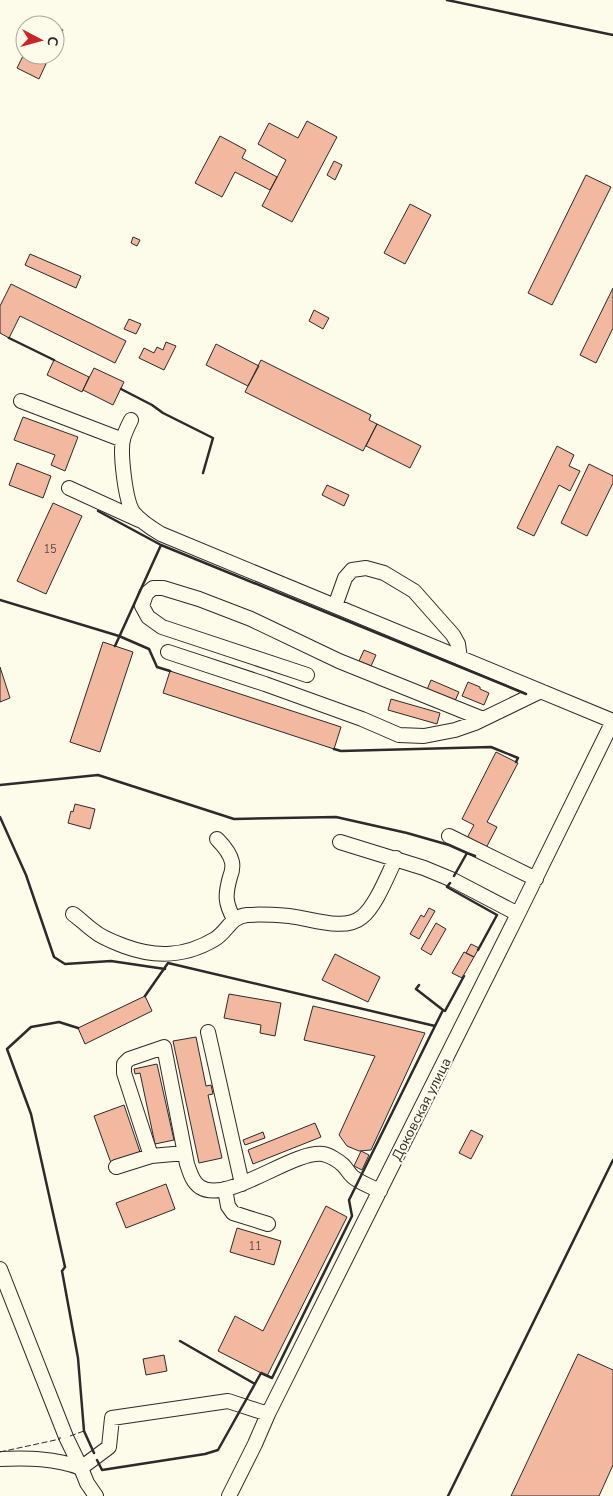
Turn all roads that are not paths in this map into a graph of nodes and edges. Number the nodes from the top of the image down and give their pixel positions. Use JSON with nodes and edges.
{"nodes":[{"id":1,"x":21,"y":401,"type":"dead end"},
{"id":2,"x":131,"y":420,"type":"dead end"},
{"id":3,"x":123,"y":440,"type":"junction"},
{"id":4,"x":69,"y":488,"type":"dead end"},
{"id":5,"x":144,"y":523,"type":"junction"},
{"id":6,"x":335,"y":606,"type":"junction"},
{"id":7,"x":168,"y":652,"type":"dead end"},
{"id":8,"x":460,"y":658,"type":"junction"},
{"id":9,"x":307,"y":675,"type":"dead end"},
{"id":10,"x":541,"y":691,"type":"junction"},
{"id":11,"x":483,"y":719,"type":"junction"},
{"id":12,"x":613,"y":721,"type":"edge"},
{"id":13,"x":449,"y":836,"type":"dead end"},
{"id":14,"x":217,"y":839,"type":"dead end"},
{"id":15,"x":340,"y":842,"type":"dead end"},
{"id":16,"x":396,"y":858,"type":"junction"},
{"id":17,"x":536,"y":879,"type":"junction"},
{"id":18,"x":73,"y":914,"type":"dead end"},
{"id":19,"x":518,"y":914,"type":"junction"},
{"id":20,"x":234,"y":919,"type":"junction"},
{"id":21,"x":208,"y":1032,"type":"dead end"},
{"id":22,"x":185,"y":1152,"type":"junction"},
{"id":23,"x":151,"y":1156,"type":"junction"},
{"id":24,"x":116,"y":1167,"type":"dead end"},
{"id":25,"x":242,"y":1184,"type":"junction"},
{"id":26,"x":225,"y":1189,"type":"junction"},
{"id":27,"x":380,"y":1191,"type":"junction"},
{"id":28,"x":268,"y":1224,"type":"dead end"},
{"id":29,"x":0,"y":1269,"type":"edge"},
{"id":30,"x":268,"y":1414,"type":"junction"},
{"id":31,"x":0,"y":1460,"type":"edge"},
{"id":32,"x":81,"y":1468,"type":"junction"},
{"id":33,"x":96,"y":1496,"type":"edge"},
{"id":34,"x":229,"y":1496,"type":"edge"}],
"edges":[{"from":1,"to":3,"type":"street"},
{"from":2,"to":3,"type":"street"},
{"from":3,"to":5,"type":"street"},
{"from":4,"to":5,"type":"street"},
{"from":5,"to":6,"type":"street"},
{"from":6,"to":8,"type":"street"},
{"from":6,"to":8,"type":"street"},
{"from":7,"to":11,"type":"street"},
{"from":8,"to":10,"type":"street"},
{"from":9,"to":11,"type":"street"},
{"from":10,"to":11,"type":"street"},
{"from":10,"to":12,"type":"street"},
{"from":12,"to":17,"type":"street","name":"Доковская улица"},
{"from":13,"to":17,"type":"street"},
{"from":14,"to":20,"type":"street"},
{"from":15,"to":16,"type":"street"},
{"from":16,"to":19,"type":"street"},
{"from":16,"to":20,"type":"street"},
{"from":17,"to":19,"type":"street","name":"Доковская улица"},
{"from":18,"to":20,"type":"street"},
{"from":19,"to":27,"type":"street","name":"Доковская улица"},
{"from":21,"to":25,"type":"street"},
{"from":22,"to":23,"type":"street"},
{"from":22,"to":23,"type":"street"},
{"from":22,"to":26,"type":"street"},
{"from":23,"to":24,"type":"street"},
{"from":25,"to":26,"type":"street"},
{"from":25,"to":27,"type":"street"},
{"from":26,"to":28,"type":"street"},
{"from":27,"to":30,"type":"street","name":"Доковская улица"},
{"from":29,"to":32,"type":"street"},
{"from":30,"to":32,"type":"street"},
{"from":30,"to":34,"type":"street","name":"Доковская улица"},
{"from":31,"to":32,"type":"street"},
{"from":32,"to":33,"type":"street"}]}
